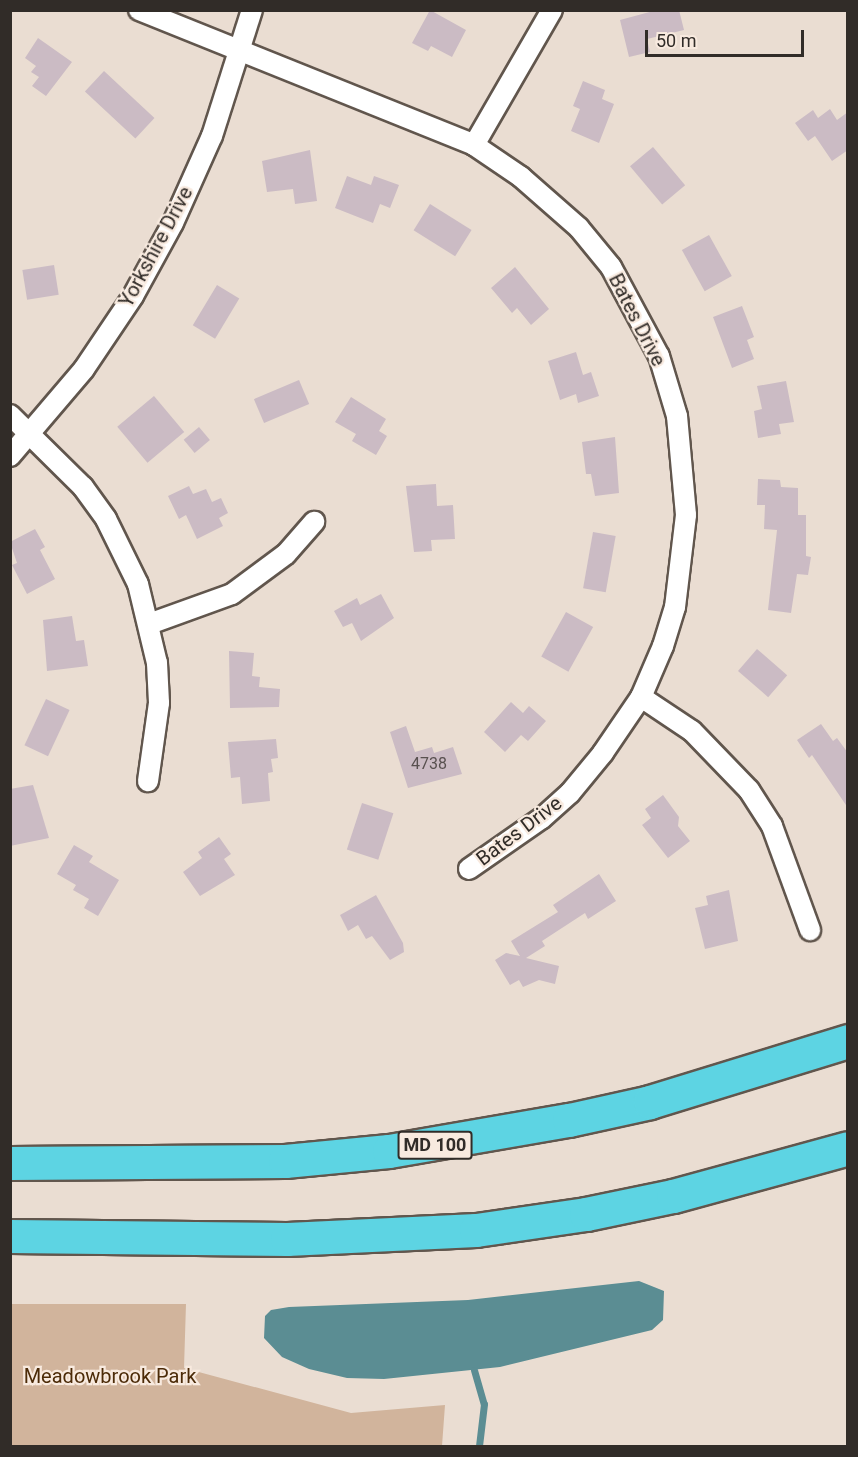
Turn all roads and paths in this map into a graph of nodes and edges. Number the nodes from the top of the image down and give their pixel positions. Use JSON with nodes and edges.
{"nodes":[{"id":1,"x":138,"y":10,"type":"edge"},
{"id":2,"x":252,"y":10,"type":"edge"},
{"id":3,"x":552,"y":10,"type":"edge"},
{"id":4,"x":241,"y":52,"type":"junction"},
{"id":5,"x":474,"y":146,"type":"junction"},
{"id":6,"x":10,"y":415,"type":"edge"},
{"id":7,"x":29,"y":434,"type":"junction"},
{"id":8,"x":10,"y":456,"type":"edge"},
{"id":9,"x":314,"y":522,"type":"dead end"},
{"id":10,"x":150,"y":624,"type":"junction"},
{"id":11,"x":641,"y":697,"type":"junction"},
{"id":12,"x":148,"y":781,"type":"dead end"},
{"id":13,"x":468,"y":869,"type":"dead end"},
{"id":14,"x":810,"y":930,"type":"dead end"},
{"id":15,"x":848,"y":1041,"type":"edge"},
{"id":16,"x":848,"y":1148,"type":"edge"},
{"id":17,"x":10,"y":1163,"type":"edge"},
{"id":18,"x":10,"y":1236,"type":"edge"}],
"edges":[{"from":1,"to":4,"type":"street","name":"Bates Drive"},
{"from":2,"to":4,"type":"street","name":"Yorkshire Drive"},
{"from":3,"to":5,"type":"street"},
{"from":4,"to":5,"type":"street","name":"Bates Drive"},
{"from":4,"to":7,"type":"street","name":"Yorkshire Drive"},
{"from":5,"to":11,"type":"street","name":"Bates Drive"},
{"from":6,"to":7,"type":"street"},
{"from":7,"to":8,"type":"street","name":"Yorkshire Drive"},
{"from":7,"to":10,"type":"street"},
{"from":9,"to":10,"type":"street"},
{"from":10,"to":12,"type":"street"},
{"from":11,"to":13,"type":"street","name":"Bates Drive"},
{"from":11,"to":14,"type":"street"},
{"from":15,"to":17,"type":"highway","number":"MD 100"},
{"from":16,"to":18,"type":"highway"}]}
